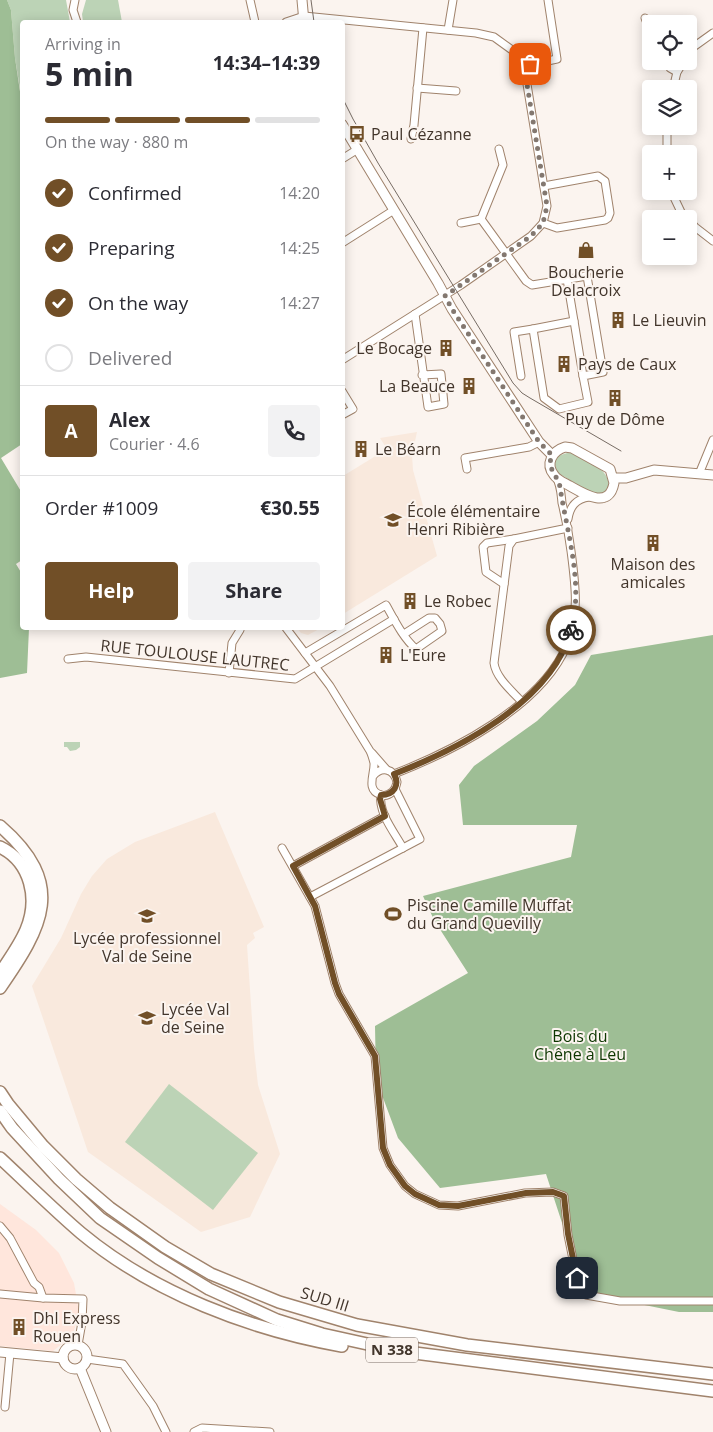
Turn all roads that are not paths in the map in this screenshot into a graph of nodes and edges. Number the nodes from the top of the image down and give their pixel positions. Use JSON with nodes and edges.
{"nodes":[{"id":1,"x":75,"y":0,"type":"edge"},
{"id":2,"x":250,"y":0,"type":"edge"},
{"id":3,"x":302,"y":0,"type":"edge"},
{"id":4,"x":454,"y":0,"type":"edge"},
{"id":5,"x":548,"y":0,"type":"edge"},
{"id":6,"x":304,"y":19,"type":"edge"},
{"id":7,"x":76,"y":20,"type":"edge"},
{"id":8,"x":255,"y":20,"type":"edge"},
{"id":9,"x":317,"y":20,"type":"edge"},
{"id":10,"x":345,"y":22,"type":"edge"},
{"id":11,"x":423,"y":28,"type":"junction"},
{"id":12,"x":448,"y":30,"type":"junction"},
{"id":13,"x":713,"y":33,"type":"edge"},
{"id":14,"x":697,"y":44,"type":"edge"},
{"id":15,"x":524,"y":66,"type":"junction"},
{"id":16,"x":674,"y":70,"type":"edge"},
{"id":17,"x":678,"y":72,"type":"joint"},
{"id":18,"x":676,"y":80,"type":"edge"},
{"id":19,"x":417,"y":88,"type":"junction"},
{"id":20,"x":456,"y":91,"type":"dead end"},
{"id":21,"x":345,"y":129,"type":"edge"},
{"id":22,"x":411,"y":139,"type":"dead end"},
{"id":23,"x":358,"y":149,"type":"junction"},
{"id":24,"x":499,"y":149,"type":"dead end"},
{"id":25,"x":345,"y":157,"type":"edge"},
{"id":26,"x":544,"y":186,"type":"junction"},
{"id":27,"x":394,"y":210,"type":"junction"},
{"id":28,"x":481,"y":219,"type":"junction"},
{"id":29,"x":461,"y":223,"type":"dead end"},
{"id":30,"x":543,"y":223,"type":"junction"},
{"id":31,"x":697,"y":229,"type":"edge"},
{"id":32,"x":713,"y":241,"type":"edge"},
{"id":33,"x":345,"y":242,"type":"edge"},
{"id":34,"x":506,"y":253,"type":"junction"},
{"id":35,"x":568,"y":279,"type":"junction"},
{"id":36,"x":445,"y":296,"type":"junction"},
{"id":37,"x":415,"y":314,"type":"junction"},
{"id":38,"x":574,"y":321,"type":"junction"},
{"id":39,"x":533,"y":328,"type":"junction"},
{"id":40,"x":345,"y":358,"type":"edge"},
{"id":41,"x":422,"y":375,"type":"junction"},
{"id":42,"x":521,"y":376,"type":"dead end"},
{"id":43,"x":583,"y":376,"type":"junction"},
{"id":44,"x":345,"y":397,"type":"edge"},
{"id":45,"x":345,"y":413,"type":"edge"},
{"id":46,"x":713,"y":440,"type":"edge"},
{"id":47,"x":539,"y":442,"type":"junction"},
{"id":48,"x":552,"y":455,"type":"junction"},
{"id":49,"x":467,"y":469,"type":"dead end"},
{"id":50,"x":699,"y":474,"type":"junction"},
{"id":51,"x":713,"y":475,"type":"edge"},
{"id":52,"x":556,"y":477,"type":"junction"},
{"id":53,"x":614,"y":478,"type":"junction"},
{"id":54,"x":589,"y":497,"type":"junction"},
{"id":55,"x":568,"y":525,"type":"junction"},
{"id":56,"x":514,"y":539,"type":"junction"},
{"id":57,"x":504,"y":584,"type":"junction"},
{"id":58,"x":394,"y":619,"type":"junction"},
{"id":59,"x":345,"y":629,"type":"edge"},
{"id":60,"x":240,"y":630,"type":"dead end"},
{"id":61,"x":288,"y":630,"type":"edge"},
{"id":62,"x":344,"y":630,"type":"edge"},
{"id":63,"x":404,"y":634,"type":"junction"},
{"id":64,"x":305,"y":653,"type":"junction"},
{"id":65,"x":68,"y":659,"type":"dead end"},
{"id":66,"x":315,"y":667,"type":"junction"},
{"id":67,"x":229,"y":673,"type":"junction"},
{"id":68,"x":522,"y":702,"type":"junction"},
{"id":69,"x":370,"y":752,"type":"junction"},
{"id":70,"x":386,"y":770,"type":"junction"},
{"id":71,"x":394,"y":774,"type":"junction"},
{"id":72,"x":372,"y":776,"type":"junction"},
{"id":73,"x":395,"y":790,"type":"junction"},
{"id":74,"x":381,"y":795,"type":"junction"},
{"id":75,"x":385,"y":816,"type":"junction"},
{"id":76,"x":0,"y":826,"type":"edge"},
{"id":77,"x":0,"y":846,"type":"edge"},
{"id":78,"x":282,"y":848,"type":"dead end"},
{"id":79,"x":403,"y":848,"type":"junction"},
{"id":80,"x":293,"y":866,"type":"junction"},
{"id":81,"x":310,"y":897,"type":"junction"},
{"id":82,"x":0,"y":973,"type":"edge"},
{"id":83,"x":0,"y":988,"type":"edge"},
{"id":84,"x":0,"y":1092,"type":"edge"},
{"id":85,"x":0,"y":1111,"type":"edge"},
{"id":86,"x":0,"y":1158,"type":"edge"},
{"id":87,"x":0,"y":1226,"type":"edge"},
{"id":88,"x":0,"y":1294,"type":"edge"},
{"id":89,"x":43,"y":1298,"type":"junction"},
{"id":90,"x":713,"y":1301,"type":"edge"},
{"id":91,"x":78,"y":1345,"type":"junction"},
{"id":92,"x":0,"y":1352,"type":"edge"},
{"id":93,"x":10,"y":1353,"type":"junction"},
{"id":94,"x":431,"y":1356,"type":"junction"},
{"id":95,"x":64,"y":1358,"type":"junction"},
{"id":96,"x":87,"y":1359,"type":"junction"},
{"id":97,"x":80,"y":1368,"type":"junction"},
{"id":98,"x":713,"y":1374,"type":"edge"},
{"id":99,"x":713,"y":1391,"type":"edge"},
{"id":100,"x":5,"y":1407,"type":"dead end"},
{"id":101,"x":106,"y":1432,"type":"edge"},
{"id":102,"x":166,"y":1432,"type":"edge"},
{"id":103,"x":194,"y":1432,"type":"edge"},
{"id":104,"x":270,"y":1432,"type":"edge"}],
"edges":[{"from":1,"to":7,"type":"street"},
{"from":2,"to":8,"type":"street"},
{"from":3,"to":6,"type":"street"},
{"from":4,"to":12,"type":"street"},
{"from":5,"to":15,"type":"street"},
{"from":6,"to":9,"type":"street"},
{"from":10,"to":11,"type":"street"},
{"from":11,"to":12,"type":"street"},
{"from":11,"to":19,"type":"street"},
{"from":12,"to":15,"type":"street"},
{"from":13,"to":14,"type":"street"},
{"from":15,"to":26,"type":"street"},
{"from":16,"to":17,"type":"street"},
{"from":17,"to":18,"type":"street"},
{"from":19,"to":20,"type":"street"},
{"from":19,"to":22,"type":"street"},
{"from":21,"to":23,"type":"street"},
{"from":23,"to":25,"type":"street"},
{"from":23,"to":27,"type":"street"},
{"from":24,"to":28,"type":"street"},
{"from":26,"to":30,"type":"street"},
{"from":26,"to":30,"type":"street"},
{"from":27,"to":33,"type":"street"},
{"from":27,"to":36,"type":"street"},
{"from":28,"to":29,"type":"street"},
{"from":28,"to":34,"type":"street"},
{"from":30,"to":34,"type":"street"},
{"from":31,"to":32,"type":"street"},
{"from":34,"to":35,"type":"street"},
{"from":34,"to":36,"type":"street"},
{"from":35,"to":38,"type":"street"},
{"from":35,"to":43,"type":"street"},
{"from":36,"to":37,"type":"street"},
{"from":36,"to":47,"type":"street"},
{"from":37,"to":40,"type":"street"},
{"from":37,"to":41,"type":"street"},
{"from":38,"to":39,"type":"street"},
{"from":38,"to":43,"type":"street"},
{"from":39,"to":42,"type":"street"},
{"from":39,"to":43,"type":"street"},
{"from":41,"to":41,"type":"street"},
{"from":44,"to":45,"type":"street"},
{"from":46,"to":50,"type":"street"},
{"from":47,"to":48,"type":"street"},
{"from":47,"to":49,"type":"street"},
{"from":48,"to":52,"type":"street"},
{"from":48,"to":53,"type":"street"},
{"from":50,"to":51,"type":"street"},
{"from":50,"to":53,"type":"street"},
{"from":52,"to":54,"type":"street"},
{"from":52,"to":55,"type":"street"},
{"from":53,"to":54,"type":"street"},
{"from":54,"to":55,"type":"street"},
{"from":55,"to":56,"type":"street"},
{"from":55,"to":68,"type":"street"},
{"from":56,"to":57,"type":"street"},
{"from":56,"to":57,"type":"street"},
{"from":57,"to":68,"type":"street"},
{"from":58,"to":59,"type":"street","name":"RUE TOULOUSE LAUTREC"},
{"from":58,"to":63,"type":"street","name":"RUE TOULOUSE LAUTREC"},
{"from":58,"to":66,"type":"street","name":"RUE TOULOUSE LAUTREC"},
{"from":60,"to":67,"type":"street"},
{"from":61,"to":64,"type":"street","name":"RUE TOULOUSE LAUTREC"},
{"from":62,"to":64,"type":"street","name":"RUE TOULOUSE LAUTREC"},
{"from":63,"to":63,"type":"street","name":"RUE TOULOUSE LAUTREC"},
{"from":64,"to":66,"type":"street","name":"RUE TOULOUSE LAUTREC"},
{"from":65,"to":67,"type":"street","name":"RUE TOULOUSE LAUTREC"},
{"from":66,"to":67,"type":"street","name":"RUE TOULOUSE LAUTREC"},
{"from":66,"to":69,"type":"street","name":"RUE TOULOUSE LAUTREC"},
{"from":68,"to":71,"type":"street"},
{"from":69,"to":70,"type":"street","name":"RUE TOULOUSE LAUTREC"},
{"from":69,"to":72,"type":"street","name":"RUE TOULOUSE LAUTREC"},
{"from":70,"to":71,"type":"street"},
{"from":70,"to":72,"type":"street"},
{"from":71,"to":73,"type":"street"},
{"from":72,"to":74,"type":"street"},
{"from":73,"to":74,"type":"street"},
{"from":73,"to":79,"type":"street"},
{"from":74,"to":75,"type":"street"},
{"from":75,"to":79,"type":"street"},
{"from":75,"to":80,"type":"street"},
{"from":76,"to":83,"type":"highway"},
{"from":77,"to":82,"type":"highway"},
{"from":78,"to":80,"type":"street"},
{"from":79,"to":81,"type":"street"},
{"from":80,"to":81,"type":"street"},
{"from":81,"to":90,"type":"street"},
{"from":84,"to":98,"type":"highway","name":"SUD III","number":"N 338"},
{"from":85,"to":94,"type":"highway","name":"SUD III","number":"N 338"},
{"from":86,"to":94,"type":"highway"},
{"from":87,"to":89,"type":"street"},
{"from":88,"to":89,"type":"street"},
{"from":89,"to":91,"type":"street"},
{"from":91,"to":95,"type":"street"},
{"from":91,"to":96,"type":"street"},
{"from":92,"to":93,"type":"street"},
{"from":93,"to":95,"type":"street"},
{"from":93,"to":100,"type":"street"},
{"from":94,"to":99,"type":"highway","name":"SUD III","number":"N 338"},
{"from":95,"to":97,"type":"street"},
{"from":96,"to":97,"type":"street"},
{"from":96,"to":102,"type":"street"},
{"from":97,"to":101,"type":"street"},
{"from":103,"to":104,"type":"street"}]}
